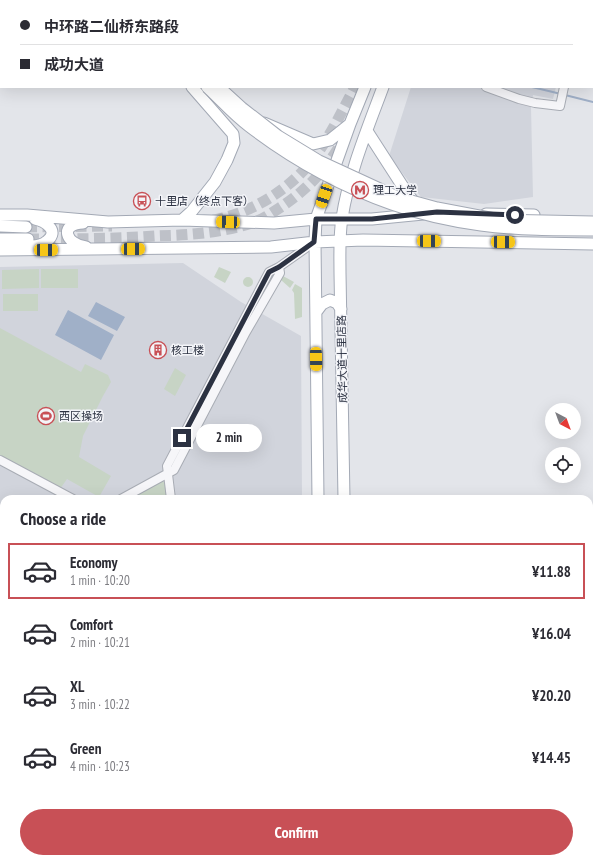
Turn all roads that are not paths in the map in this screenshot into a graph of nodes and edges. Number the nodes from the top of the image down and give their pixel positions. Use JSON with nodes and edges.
{"nodes":[{"id":1,"x":193,"y":88,"type":"edge"},
{"id":2,"x":208,"y":88,"type":"edge"},
{"id":3,"x":220,"y":88,"type":"edge"},
{"id":4,"x":227,"y":88,"type":"edge"},
{"id":5,"x":364,"y":88,"type":"edge"},
{"id":6,"x":383,"y":88,"type":"edge"},
{"id":7,"x":489,"y":88,"type":"edge"},
{"id":8,"x":564,"y":88,"type":"edge"},
{"id":9,"x":350,"y":124,"type":"junction"},
{"id":10,"x":367,"y":131,"type":"junction"},
{"id":11,"x":437,"y":212,"type":"junction"},
{"id":12,"x":4,"y":215,"type":"edge"},
{"id":13,"x":593,"y":217,"type":"edge"},
{"id":14,"x":316,"y":219,"type":"junction"},
{"id":15,"x":342,"y":219,"type":"junction"},
{"id":16,"x":182,"y":220,"type":"junction"},
{"id":17,"x":108,"y":222,"type":"junction"},
{"id":18,"x":593,"y":222,"type":"edge"},
{"id":19,"x":0,"y":226,"type":"edge"},
{"id":20,"x":26,"y":227,"type":"tunnel mouth"},
{"id":21,"x":593,"y":230,"type":"edge"},
{"id":22,"x":0,"y":239,"type":"edge"},
{"id":23,"x":28,"y":239,"type":"tunnel mouth"},
{"id":24,"x":340,"y":241,"type":"junction"},
{"id":25,"x":314,"y":242,"type":"junction"},
{"id":26,"x":593,"y":244,"type":"edge"},
{"id":27,"x":3,"y":250,"type":"edge"},
{"id":28,"x":103,"y":250,"type":"junction"},
{"id":29,"x":341,"y":309,"type":"junction"},
{"id":30,"x":316,"y":312,"type":"junction"},
{"id":31,"x":0,"y":460,"type":"edge"},
{"id":32,"x":168,"y":473,"type":"junction"},
{"id":33,"x":66,"y":495,"type":"edge"},
{"id":34,"x":128,"y":495,"type":"edge"},
{"id":35,"x":171,"y":495,"type":"edge"},
{"id":36,"x":318,"y":495,"type":"edge"},
{"id":37,"x":344,"y":495,"type":"edge"}],
"edges":[{"from":1,"to":16,"type":"main road"},
{"from":2,"to":21,"type":"main road","bridge":true},
{"from":3,"to":18,"type":"main road","bridge":true},
{"from":4,"to":9,"type":"main road"},
{"from":5,"to":9,"type":"main road"},
{"from":6,"to":10,"type":"main road","name":"成华大道十里店路"},
{"from":7,"to":8,"type":"street"},
{"from":9,"to":14,"type":"main road"},
{"from":10,"to":11,"type":"main road"},
{"from":10,"to":15,"type":"main road","name":"成华大道十里店路"},
{"from":11,"to":13,"type":"main road"},
{"from":11,"to":15,"type":"main road"},
{"from":12,"to":17,"type":"main road"},
{"from":12,"to":27,"type":"main road"},
{"from":14,"to":15,"type":"main road"},
{"from":14,"to":16,"type":"main road"},
{"from":14,"to":25,"type":"main road"},
{"from":15,"to":24,"type":"main road","name":"成华大道十里店路"},
{"from":16,"to":17,"type":"main road"},
{"from":17,"to":28,"type":"main road"},
{"from":19,"to":20,"type":"main road"},
{"from":22,"to":23,"type":"main road"},
{"from":24,"to":25,"type":"main road"},
{"from":24,"to":26,"type":"main road"},
{"from":24,"to":29,"type":"main road","name":"成华大道十里店路"},
{"from":25,"to":28,"type":"main road"},
{"from":25,"to":30,"type":"main road"},
{"from":25,"to":32,"type":"street"},
{"from":27,"to":28,"type":"main road"},
{"from":29,"to":30,"type":"main road"},
{"from":29,"to":37,"type":"main road","name":"成华大道十里店路"},
{"from":30,"to":36,"type":"main road"},
{"from":31,"to":33,"type":"street"},
{"from":32,"to":34,"type":"street"},
{"from":32,"to":35,"type":"street"}]}
